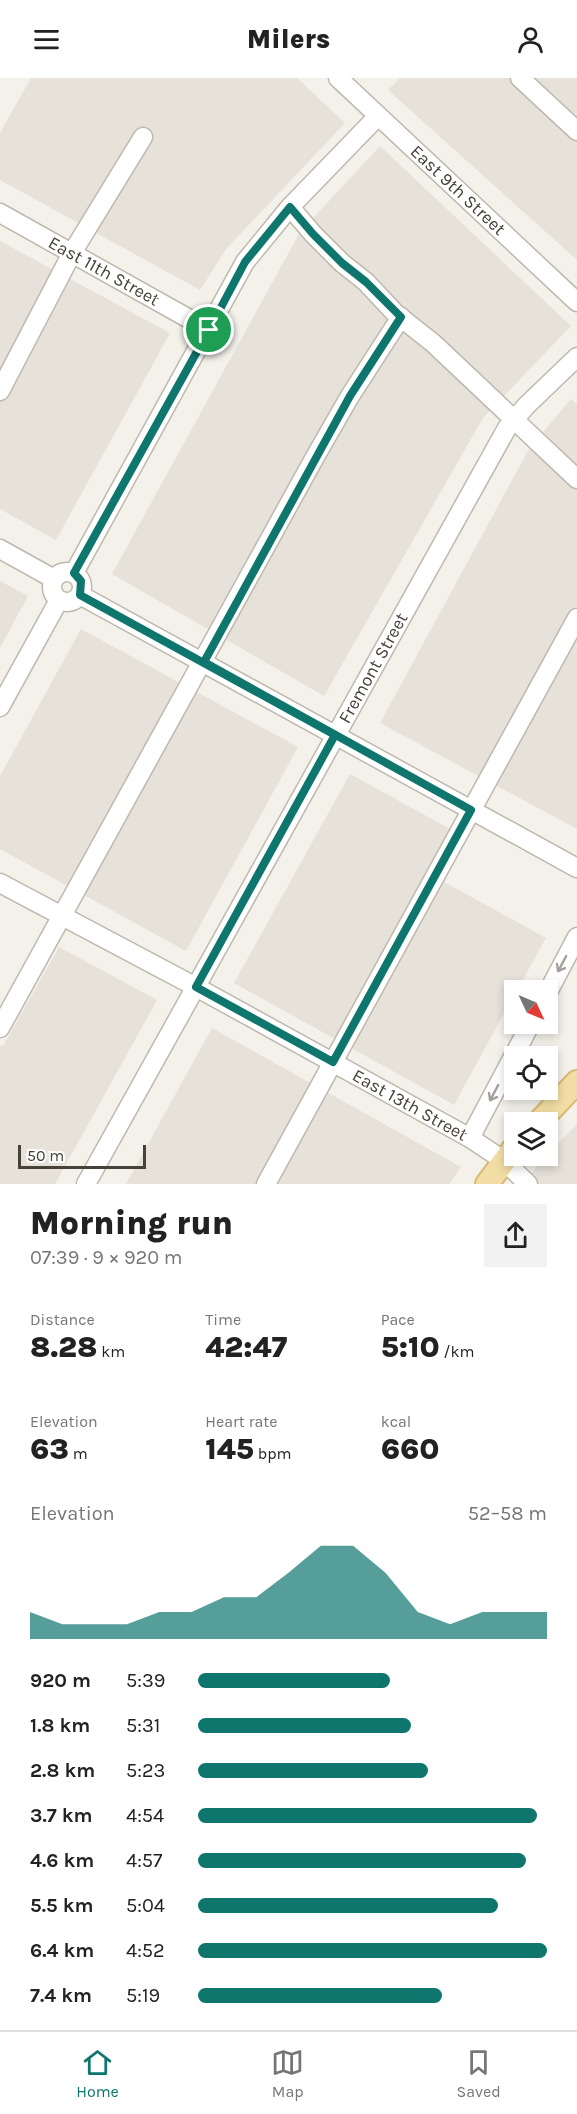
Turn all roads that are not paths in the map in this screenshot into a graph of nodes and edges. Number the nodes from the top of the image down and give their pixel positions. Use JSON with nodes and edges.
{"nodes":[{"id":1,"x":520,"y":78,"type":"edge"},
{"id":2,"x":345,"y":80,"type":"edge"},
{"id":3,"x":378,"y":116,"type":"junction"},
{"id":4,"x":577,"y":131,"type":"edge"},
{"id":5,"x":143,"y":137,"type":"dead end"},
{"id":6,"x":290,"y":207,"type":"junction"},
{"id":7,"x":0,"y":213,"type":"edge"},
{"id":8,"x":72,"y":253,"type":"junction"},
{"id":9,"x":577,"y":302,"type":"edge"},
{"id":10,"x":401,"y":317,"type":"junction"},
{"id":11,"x":209,"y":330,"type":"junction"},
{"id":12,"x":577,"y":357,"type":"edge"},
{"id":13,"x":0,"y":391,"type":"edge"},
{"id":14,"x":514,"y":420,"type":"junction"},
{"id":15,"x":577,"y":479,"type":"edge"},
{"id":16,"x":0,"y":549,"type":"edge"},
{"id":17,"x":74,"y":573,"type":"junction"},
{"id":18,"x":54,"y":579,"type":"junction"},
{"id":19,"x":80,"y":595,"type":"junction"},
{"id":20,"x":59,"y":600,"type":"junction"},
{"id":21,"x":577,"y":618,"type":"edge"},
{"id":22,"x":204,"y":662,"type":"junction"},
{"id":23,"x":0,"y":707,"type":"edge"},
{"id":24,"x":335,"y":735,"type":"junction"},
{"id":25,"x":471,"y":810,"type":"junction"},
{"id":26,"x":577,"y":868,"type":"edge"},
{"id":27,"x":0,"y":883,"type":"edge"},
{"id":28,"x":60,"y":916,"type":"junction"},
{"id":29,"x":577,"y":937,"type":"edge"},
{"id":30,"x":554,"y":980,"type":"edge"},
{"id":31,"x":196,"y":987,"type":"junction"},
{"id":32,"x":0,"y":1028,"type":"edge"},
{"id":33,"x":525,"y":1034,"type":"edge"},
{"id":34,"x":333,"y":1062,"type":"junction"},
{"id":35,"x":577,"y":1082,"type":"edge"},
{"id":36,"x":548,"y":1112,"type":"edge"},
{"id":37,"x":470,"y":1138,"type":"junction"},
{"id":38,"x":504,"y":1152,"type":"edge"},
{"id":39,"x":504,"y":1161,"type":"edge"},
{"id":40,"x":517,"y":1166,"type":"edge"},
{"id":41,"x":86,"y":1184,"type":"edge"},
{"id":42,"x":266,"y":1184,"type":"edge"},
{"id":43,"x":487,"y":1184,"type":"edge"},
{"id":44,"x":528,"y":1184,"type":"edge"}],
"edges":[{"from":1,"to":4,"type":"street"},
{"from":2,"to":3,"type":"street","name":"East 9th Street"},
{"from":3,"to":6,"type":"street"},
{"from":3,"to":9,"type":"street","name":"East 9th Street"},
{"from":5,"to":8,"type":"street"},
{"from":6,"to":10,"type":"street"},
{"from":6,"to":11,"type":"street"},
{"from":7,"to":8,"type":"street","name":"East 11th Street"},
{"from":8,"to":11,"type":"street","name":"East 11th Street"},
{"from":8,"to":13,"type":"street"},
{"from":10,"to":14,"type":"street"},
{"from":10,"to":22,"type":"street"},
{"from":11,"to":17,"type":"street"},
{"from":12,"to":14,"type":"street","name":"Fremont Street"},
{"from":14,"to":15,"type":"street"},
{"from":14,"to":24,"type":"street","name":"Fremont Street"},
{"from":16,"to":18,"type":"street"},
{"from":17,"to":18,"type":"street"},
{"from":17,"to":19,"type":"street"},
{"from":18,"to":20,"type":"street"},
{"from":19,"to":20,"type":"street"},
{"from":19,"to":22,"type":"street"},
{"from":20,"to":23,"type":"street"},
{"from":21,"to":25,"type":"street"},
{"from":22,"to":24,"type":"street"},
{"from":22,"to":28,"type":"street"},
{"from":24,"to":25,"type":"street"},
{"from":24,"to":31,"type":"street","name":"Fremont Street"},
{"from":25,"to":26,"type":"street"},
{"from":25,"to":34,"type":"street"},
{"from":27,"to":28,"type":"street","name":"East 13th Street"},
{"from":28,"to":31,"type":"street","name":"East 13th Street"},
{"from":28,"to":32,"type":"street"},
{"from":29,"to":30,"type":"street","one_way":true},
{"from":31,"to":34,"type":"street","name":"East 13th Street"},
{"from":31,"to":41,"type":"street","name":"Fremont Street"},
{"from":33,"to":37,"type":"street","one_way":true},
{"from":34,"to":37,"type":"street","name":"East 13th Street"},
{"from":34,"to":42,"type":"street"},
{"from":35,"to":36,"type":"main road"},
{"from":37,"to":38,"type":"street","name":"East 13th Street"},
{"from":39,"to":43,"type":"main road"},
{"from":40,"to":44,"type":"street","name":"East 13th Street"}]}
